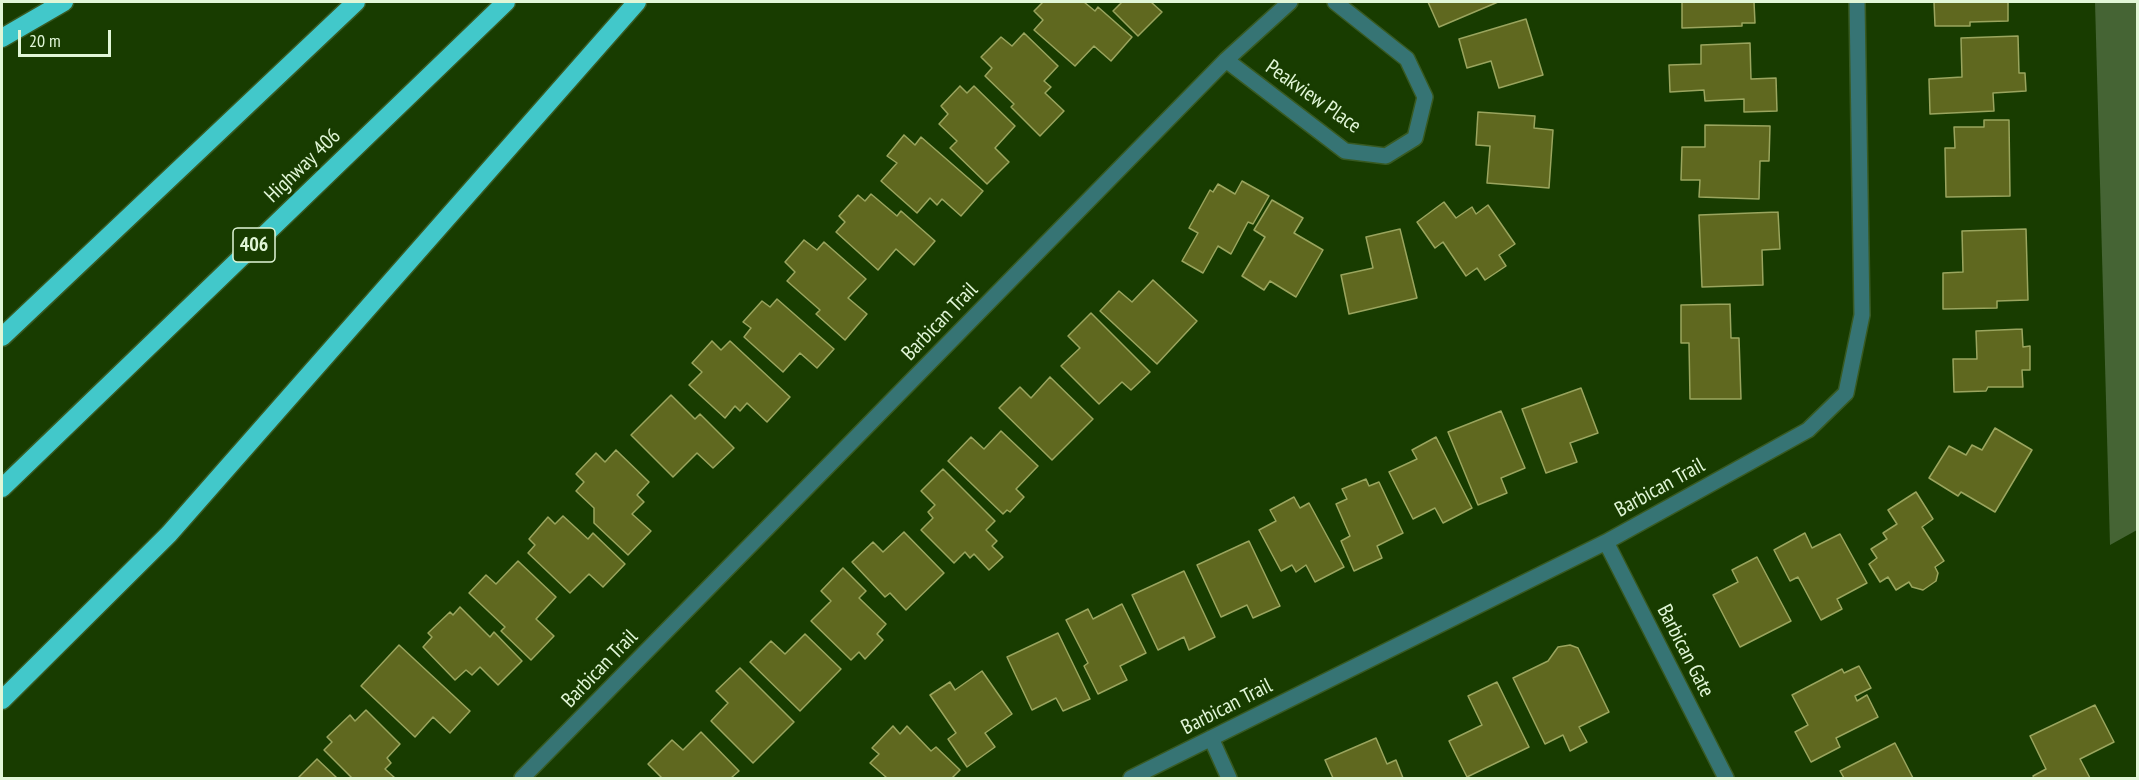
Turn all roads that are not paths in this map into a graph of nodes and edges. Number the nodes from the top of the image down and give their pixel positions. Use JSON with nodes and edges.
{"nodes":[{"id":1,"x":64,"y":2,"type":"edge"},
{"id":2,"x":356,"y":2,"type":"edge"},
{"id":3,"x":506,"y":2,"type":"edge"},
{"id":4,"x":637,"y":2,"type":"edge"},
{"id":5,"x":1290,"y":2,"type":"edge"},
{"id":6,"x":1335,"y":2,"type":"edge"},
{"id":7,"x":1857,"y":2,"type":"edge"},
{"id":8,"x":2,"y":38,"type":"edge"},
{"id":9,"x":1226,"y":60,"type":"junction"},
{"id":10,"x":2,"y":337,"type":"edge"},
{"id":11,"x":2,"y":488,"type":"edge"},
{"id":12,"x":1606,"y":542,"type":"junction"},
{"id":13,"x":5,"y":697,"type":"edge"},
{"id":14,"x":1211,"y":738,"type":"junction"},
{"id":15,"x":522,"y":778,"type":"edge"},
{"id":16,"x":1131,"y":778,"type":"edge"},
{"id":17,"x":1229,"y":778,"type":"edge"},
{"id":18,"x":1726,"y":778,"type":"edge"}],
"edges":[{"from":1,"to":8,"type":"highway"},
{"from":2,"to":10,"type":"highway"},
{"from":3,"to":11,"type":"highway","name":"Highway 406","number":"406"},
{"from":4,"to":13,"type":"highway"},
{"from":5,"to":9,"type":"street","name":"Barbican Trail"},
{"from":6,"to":9,"type":"street","name":"Peakview Place"},
{"from":7,"to":12,"type":"street","name":"Barbican Trail"},
{"from":9,"to":15,"type":"street","name":"Barbican Trail"},
{"from":12,"to":14,"type":"street","name":"Barbican Trail"},
{"from":12,"to":18,"type":"street","name":"Barbican Gate"},
{"from":14,"to":16,"type":"street","name":"Barbican Trail"},
{"from":14,"to":17,"type":"street"}]}
